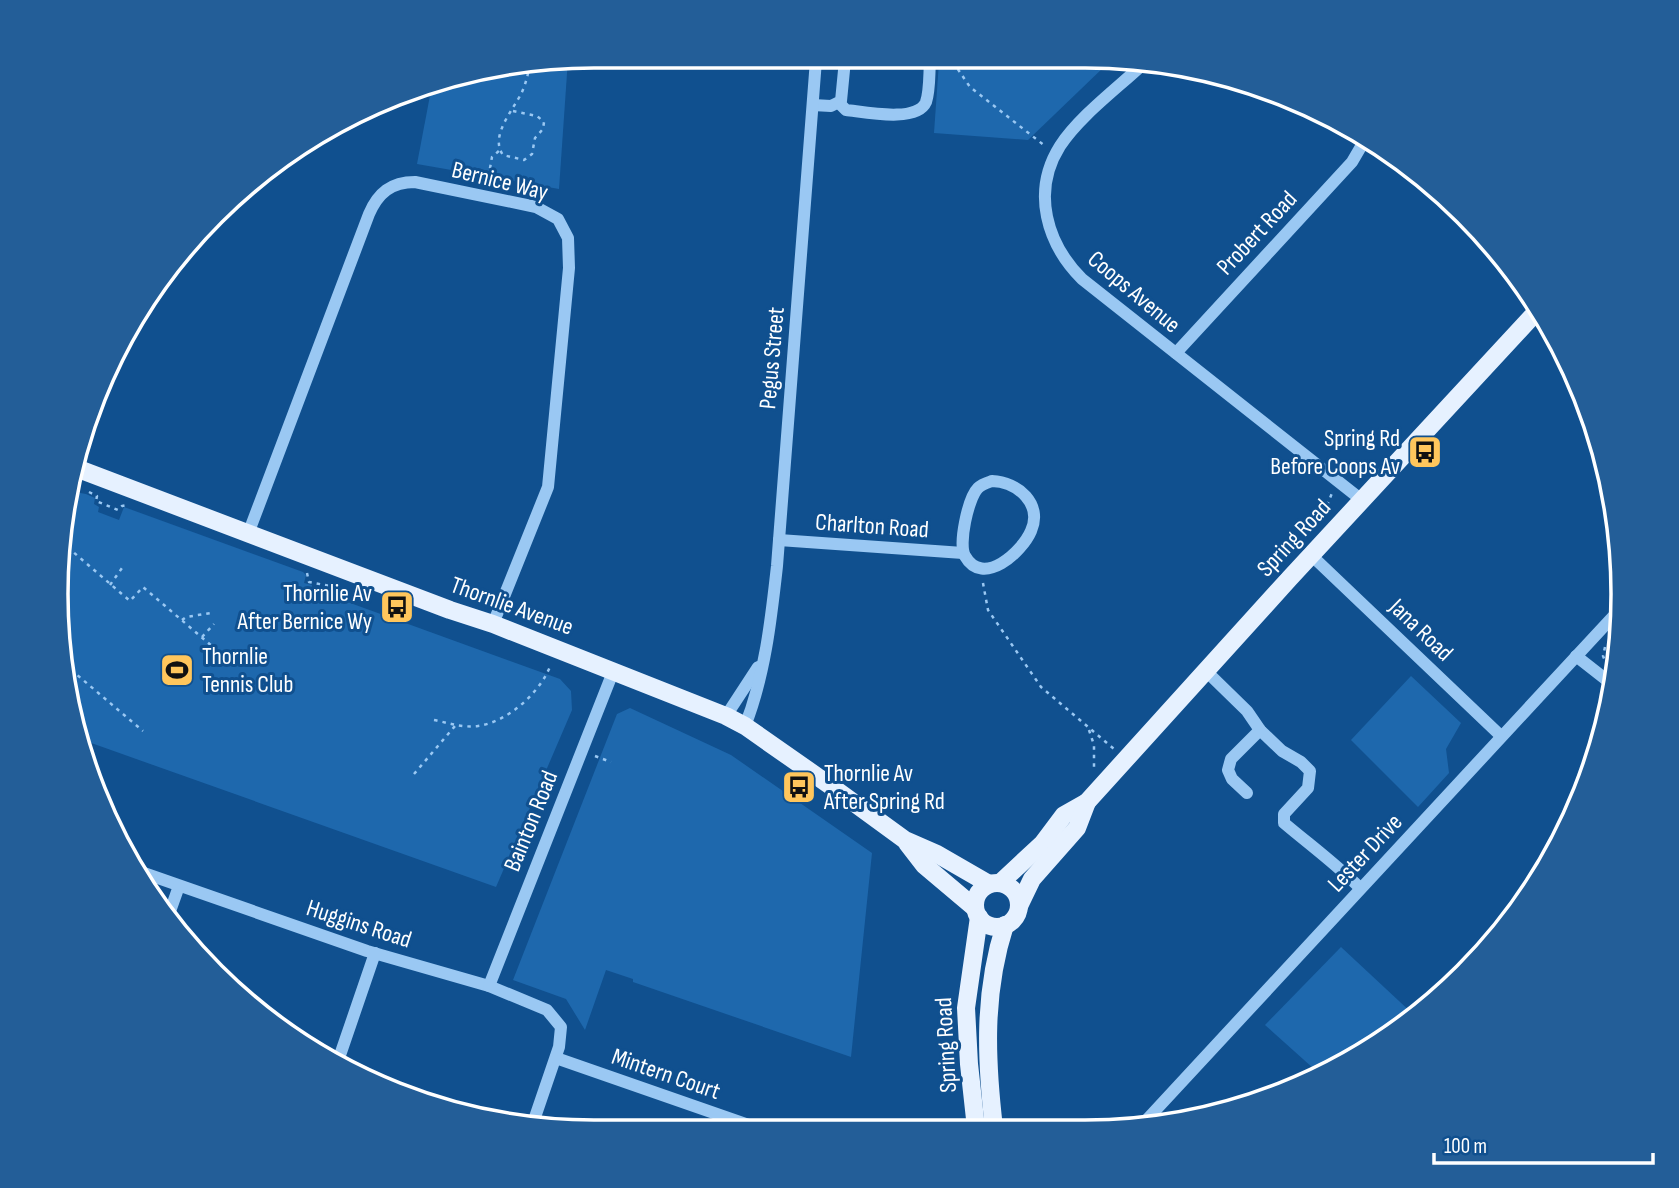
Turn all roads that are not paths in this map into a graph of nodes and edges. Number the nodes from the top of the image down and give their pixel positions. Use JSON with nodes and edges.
{"nodes":[{"id":1,"x":815,"y":68,"type":"edge"},
{"id":2,"x":844,"y":68,"type":"edge"},
{"id":3,"x":929,"y":68,"type":"edge"},
{"id":4,"x":1135,"y":71,"type":"edge"},
{"id":5,"x":839,"y":103,"type":"junction"},
{"id":6,"x":813,"y":105,"type":"junction"},
{"id":7,"x":1361,"y":147,"type":"edge"},
{"id":8,"x":1531,"y":317,"type":"edge"},
{"id":9,"x":1175,"y":353,"type":"junction"},
{"id":10,"x":83,"y":471,"type":"edge"},
{"id":11,"x":1363,"y":501,"type":"junction"},
{"id":12,"x":248,"y":534,"type":"junction"},
{"id":13,"x":779,"y":540,"type":"junction"},
{"id":14,"x":963,"y":553,"type":"junction"},
{"id":15,"x":1311,"y":555,"type":"junction"},
{"id":16,"x":1610,"y":620,"type":"edge"},
{"id":17,"x":493,"y":624,"type":"junction"},
{"id":18,"x":1576,"y":656,"type":"junction"},
{"id":19,"x":764,"y":658,"type":"junction"},
{"id":20,"x":1206,"y":671,"type":"junction"},
{"id":21,"x":613,"y":672,"type":"junction"},
{"id":22,"x":1604,"y":678,"type":"edge"},
{"id":23,"x":726,"y":716,"type":"junction"},
{"id":24,"x":745,"y":726,"type":"junction"},
{"id":25,"x":1260,"y":730,"type":"junction"},
{"id":26,"x":1501,"y":736,"type":"junction"},
{"id":27,"x":1247,"y":793,"type":"dead end"},
{"id":28,"x":1087,"y":802,"type":"junction"},
{"id":29,"x":905,"y":841,"type":"junction"},
{"id":30,"x":151,"y":876,"type":"edge"},
{"id":31,"x":995,"y":884,"type":"junction"},
{"id":32,"x":179,"y":886,"type":"junction"},
{"id":33,"x":1360,"y":888,"type":"junction"},
{"id":34,"x":1019,"y":906,"type":"junction"},
{"id":35,"x":172,"y":907,"type":"edge"},
{"id":36,"x":977,"y":913,"type":"junction"},
{"id":37,"x":1005,"y":925,"type":"junction"},
{"id":38,"x":375,"y":953,"type":"junction"},
{"id":39,"x":489,"y":986,"type":"junction"},
{"id":40,"x":340,"y":1054,"type":"edge"},
{"id":41,"x":556,"y":1058,"type":"junction"},
{"id":42,"x":535,"y":1116,"type":"edge"},
{"id":43,"x":1149,"y":1116,"type":"edge"},
{"id":44,"x":734,"y":1120,"type":"edge"},
{"id":45,"x":975,"y":1120,"type":"edge"},
{"id":46,"x":993,"y":1120,"type":"edge"}],
"edges":[{"from":1,"to":6,"type":"street","name":"Pegus Street"},
{"from":2,"to":5,"type":"street"},
{"from":3,"to":5,"type":"street"},
{"from":4,"to":9,"type":"street","name":"Coops Avenue"},
{"from":5,"to":6,"type":"street"},
{"from":6,"to":13,"type":"street","name":"Pegus Street"},
{"from":7,"to":9,"type":"street","name":"Probert Road"},
{"from":8,"to":11,"type":"main road","name":"Spring Road"},
{"from":9,"to":11,"type":"street","name":"Coops Avenue"},
{"from":10,"to":12,"type":"main road","name":"Thornlie Avenue"},
{"from":11,"to":15,"type":"main road","name":"Spring Road"},
{"from":12,"to":17,"type":"main road","name":"Thornlie Avenue"},
{"from":12,"to":17,"type":"street","name":"Bernice Way"},
{"from":13,"to":14,"type":"street","name":"Charlton Road"},
{"from":13,"to":19,"type":"street","name":"Pegus Street"},
{"from":14,"to":14,"type":"street"},
{"from":15,"to":20,"type":"main road","name":"Spring Road"},
{"from":15,"to":26,"type":"street","name":"Jana Road"},
{"from":16,"to":18,"type":"street","name":"Lester Drive"},
{"from":17,"to":21,"type":"main road","name":"Thornlie Avenue"},
{"from":18,"to":22,"type":"street"},
{"from":18,"to":26,"type":"street","name":"Lester Drive"},
{"from":19,"to":23,"type":"street","name":"Pegus Street"},
{"from":19,"to":24,"type":"street","name":"Pegus Street"},
{"from":20,"to":25,"type":"street"},
{"from":20,"to":28,"type":"main road","name":"Spring Road"},
{"from":21,"to":23,"type":"main road","name":"Thornlie Avenue"},
{"from":21,"to":39,"type":"street","name":"Bainton Road"},
{"from":23,"to":24,"type":"main road","name":"Thornlie Avenue"},
{"from":24,"to":29,"type":"main road","name":"Thornlie Avenue"},
{"from":25,"to":27,"type":"street"},
{"from":25,"to":33,"type":"street"},
{"from":26,"to":33,"type":"street","name":"Lester Drive"},
{"from":28,"to":31,"type":"main road","name":"Spring Road"},
{"from":28,"to":34,"type":"main road","name":"Spring Road"},
{"from":29,"to":31,"type":"main road","name":"Thornlie Avenue"},
{"from":29,"to":36,"type":"main road","name":"Thornlie Avenue"},
{"from":30,"to":32,"type":"street","name":"Huggins Road"},
{"from":31,"to":34,"type":"main road"},
{"from":31,"to":36,"type":"main road","name":"Spring Road"},
{"from":32,"to":35,"type":"street"},
{"from":32,"to":38,"type":"street","name":"Huggins Road"},
{"from":33,"to":43,"type":"street","name":"Lester Drive"},
{"from":34,"to":37,"type":"main road","name":"Spring Road"},
{"from":36,"to":37,"type":"main road"},
{"from":36,"to":45,"type":"main road","name":"Spring Road"},
{"from":37,"to":46,"type":"main road","name":"Spring Road"},
{"from":38,"to":39,"type":"street","name":"Huggins Road"},
{"from":38,"to":40,"type":"street"},
{"from":39,"to":41,"type":"street","name":"Huggins Road"},
{"from":41,"to":42,"type":"street"},
{"from":41,"to":44,"type":"street","name":"Mintern Court"}]}
